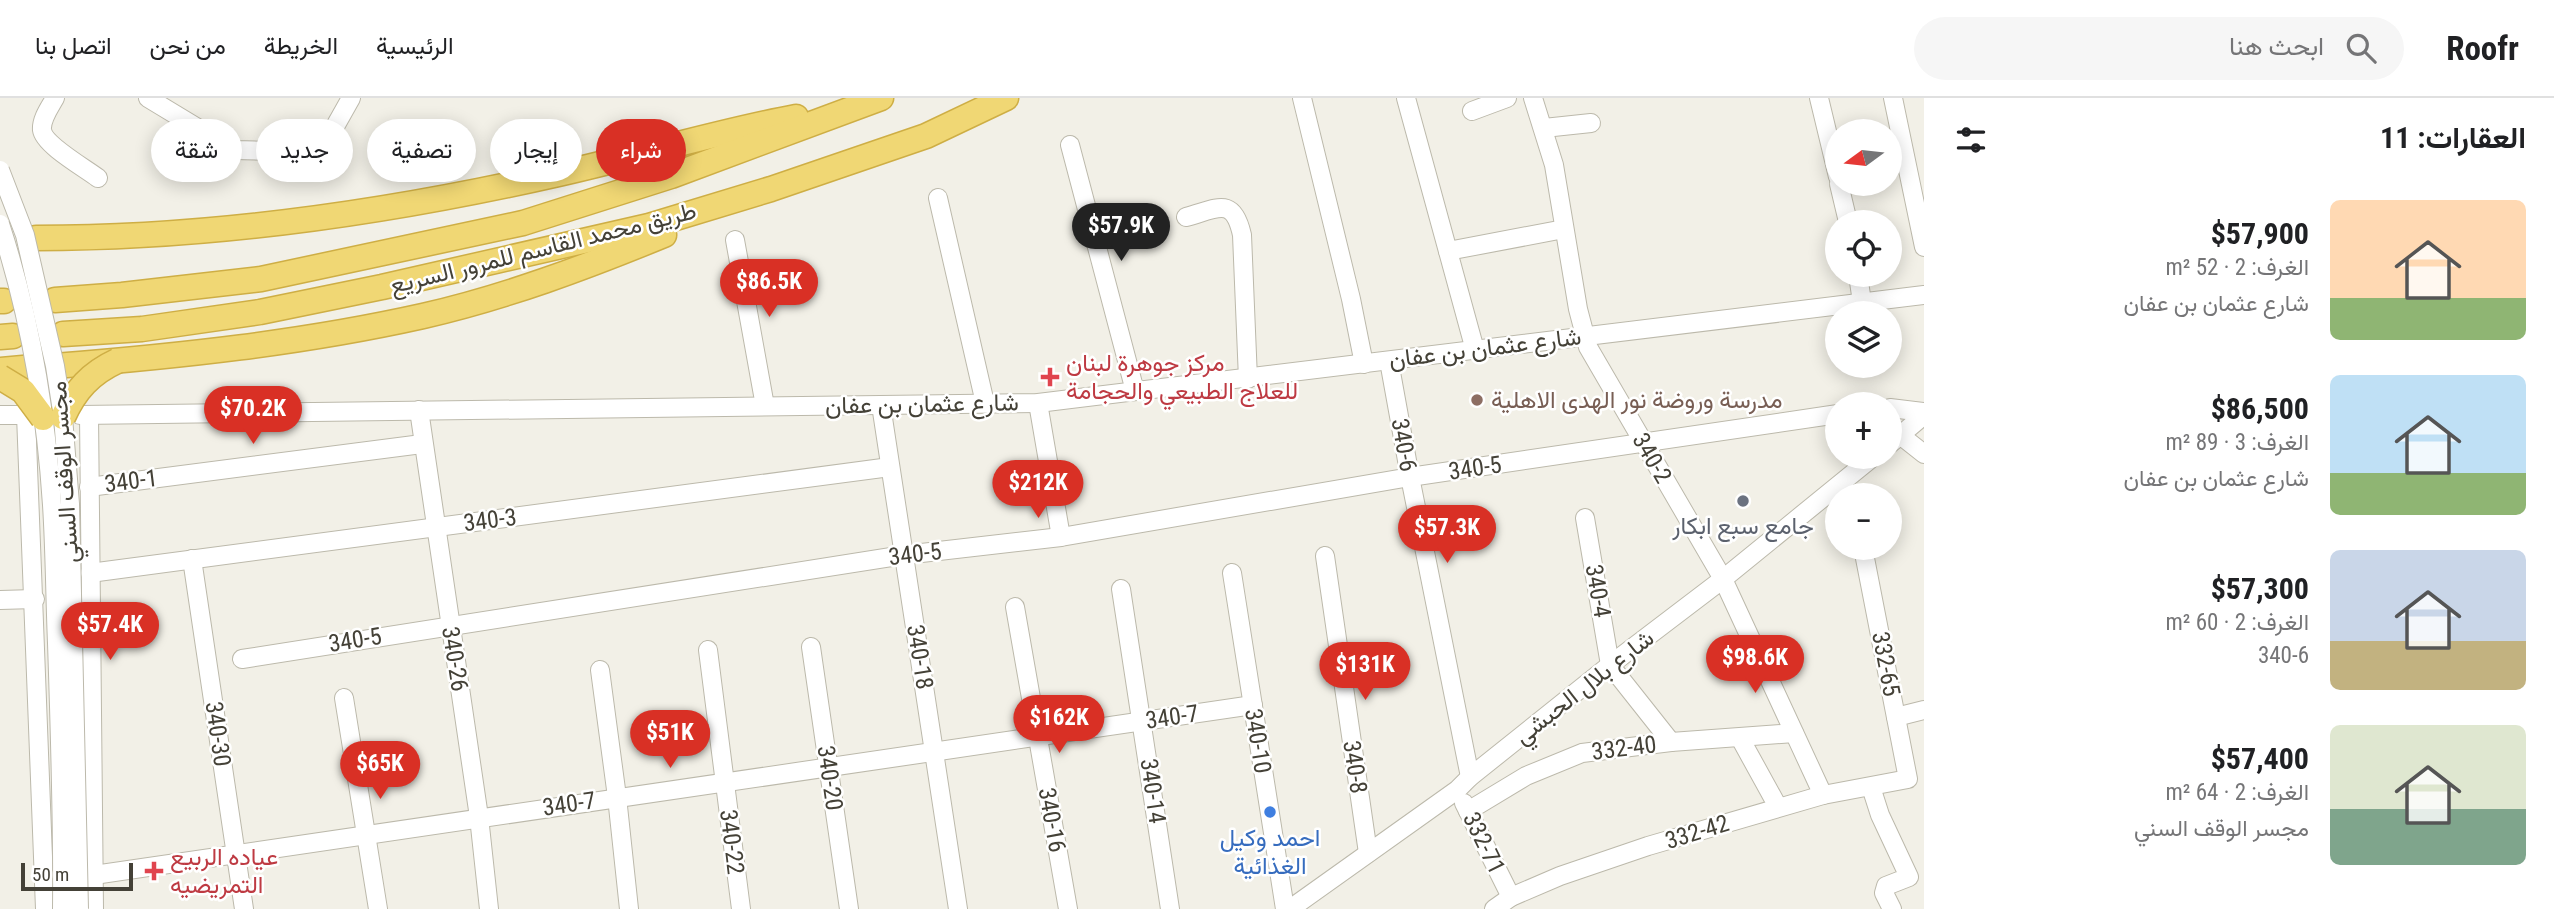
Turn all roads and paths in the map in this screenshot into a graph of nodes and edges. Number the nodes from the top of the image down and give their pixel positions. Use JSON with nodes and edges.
{"nodes":[{"id":1,"x":55,"y":98,"type":"edge"},
{"id":2,"x":148,"y":98,"type":"edge"},
{"id":3,"x":351,"y":98,"type":"edge"},
{"id":4,"x":1006,"y":98,"type":"edge"},
{"id":5,"x":1302,"y":98,"type":"edge"},
{"id":6,"x":1406,"y":98,"type":"edge"},
{"id":7,"x":1507,"y":98,"type":"edge"},
{"id":8,"x":1533,"y":98,"type":"edge"},
{"id":9,"x":1819,"y":98,"type":"edge"},
{"id":10,"x":1894,"y":98,"type":"edge"},
{"id":11,"x":872,"y":102,"type":"edge"},
{"id":12,"x":1472,"y":111,"type":"dead end"},
{"id":13,"x":1591,"y":123,"type":"dead end"},
{"id":14,"x":1825,"y":123,"type":"edge"},
{"id":15,"x":1544,"y":128,"type":"junction"},
{"id":16,"x":1070,"y":145,"type":"dead end"},
{"id":17,"x":0,"y":170,"type":"edge"},
{"id":18,"x":98,"y":177,"type":"dead end"},
{"id":19,"x":771,"y":189,"type":"junction"},
{"id":20,"x":938,"y":198,"type":"dead end"},
{"id":21,"x":1186,"y":217,"type":"dead end"},
{"id":22,"x":0,"y":223,"type":"edge"},
{"id":23,"x":1564,"y":229,"type":"junction"},
{"id":24,"x":36,"y":238,"type":"dead end"},
{"id":25,"x":735,"y":240,"type":"dead end"},
{"id":26,"x":1924,"y":247,"type":"edge"},
{"id":27,"x":1448,"y":251,"type":"junction"},
{"id":28,"x":1924,"y":295,"type":"edge"},
{"id":29,"x":55,"y":300,"type":"dead end"},
{"id":30,"x":1871,"y":301,"type":"edge"},
{"id":31,"x":1825,"y":306,"type":"edge"},
{"id":32,"x":63,"y":334,"type":"dead end"},
{"id":33,"x":1584,"y":335,"type":"junction"},
{"id":34,"x":1475,"y":349,"type":"junction"},
{"id":35,"x":117,"y":361,"type":"junction"},
{"id":36,"x":1389,"y":361,"type":"junction"},
{"id":37,"x":1364,"y":364,"type":"junction"},
{"id":38,"x":45,"y":367,"type":"junction"},
{"id":39,"x":0,"y":370,"type":"edge"},
{"id":40,"x":0,"y":377,"type":"edge"},
{"id":41,"x":1248,"y":379,"type":"junction"},
{"id":42,"x":1135,"y":391,"type":"junction"},
{"id":43,"x":985,"y":403,"type":"junction"},
{"id":44,"x":1038,"y":403,"type":"junction"},
{"id":45,"x":881,"y":405,"type":"junction"},
{"id":46,"x":765,"y":406,"type":"junction"},
{"id":47,"x":419,"y":410,"type":"junction"},
{"id":48,"x":1902,"y":410,"type":"edge"},
{"id":49,"x":1924,"y":414,"type":"edge"},
{"id":50,"x":0,"y":415,"type":"edge"},
{"id":51,"x":55,"y":416,"type":"junction"},
{"id":52,"x":1825,"y":416,"type":"edge"},
{"id":53,"x":1902,"y":434,"type":"edge"},
{"id":54,"x":1644,"y":443,"type":"junction"},
{"id":55,"x":1902,"y":443,"type":"edge"},
{"id":56,"x":422,"y":444,"type":"junction"},
{"id":57,"x":1924,"y":454,"type":"edge"},
{"id":58,"x":890,"y":467,"type":"junction"},
{"id":59,"x":1857,"y":469,"type":"edge"},
{"id":60,"x":1849,"y":475,"type":"junction"},
{"id":61,"x":1410,"y":477,"type":"junction"},
{"id":62,"x":1851,"y":483,"type":"edge"},
{"id":63,"x":89,"y":487,"type":"junction"},
{"id":64,"x":1585,"y":517,"type":"dead end"},
{"id":65,"x":436,"y":527,"type":"junction"},
{"id":66,"x":1061,"y":537,"type":"junction"},
{"id":67,"x":904,"y":555,"type":"junction"},
{"id":68,"x":1325,"y":556,"type":"dead end"},
{"id":69,"x":192,"y":559,"type":"junction"},
{"id":70,"x":1865,"y":560,"type":"edge"},
{"id":71,"x":90,"y":573,"type":"junction"},
{"id":72,"x":1232,"y":573,"type":"dead end"},
{"id":73,"x":1723,"y":579,"type":"junction"},
{"id":74,"x":1121,"y":589,"type":"dead end"},
{"id":75,"x":35,"y":599,"type":"junction"},
{"id":76,"x":0,"y":600,"type":"edge"},
{"id":77,"x":1015,"y":607,"type":"dead end"},
{"id":78,"x":450,"y":625,"type":"junction"},
{"id":79,"x":811,"y":648,"type":"dead end"},
{"id":80,"x":708,"y":650,"type":"dead end"},
{"id":81,"x":242,"y":659,"type":"dead end"},
{"id":82,"x":1610,"y":665,"type":"junction"},
{"id":83,"x":600,"y":670,"type":"dead end"},
{"id":84,"x":344,"y":698,"type":"dead end"},
{"id":85,"x":1253,"y":705,"type":"junction"},
{"id":86,"x":1924,"y":710,"type":"edge"},
{"id":87,"x":1896,"y":717,"type":"junction"},
{"id":88,"x":1142,"y":721,"type":"junction"},
{"id":89,"x":1794,"y":733,"type":"junction"},
{"id":90,"x":1036,"y":736,"type":"junction"},
{"id":91,"x":1740,"y":737,"type":"junction"},
{"id":92,"x":1671,"y":742,"type":"junction"},
{"id":93,"x":934,"y":751,"type":"junction"},
{"id":94,"x":828,"y":766,"type":"junction"},
{"id":95,"x":1908,"y":779,"type":"joint"},
{"id":96,"x":724,"y":782,"type":"junction"},
{"id":97,"x":1463,"y":783,"type":"junction"},
{"id":98,"x":1871,"y":787,"type":"junction"},
{"id":99,"x":1823,"y":795,"type":"junction"},
{"id":100,"x":617,"y":797,"type":"junction"},
{"id":101,"x":1778,"y":807,"type":"junction"},
{"id":102,"x":1468,"y":811,"type":"junction"},
{"id":103,"x":479,"y":817,"type":"junction"},
{"id":104,"x":366,"y":834,"type":"junction"},
{"id":105,"x":235,"y":853,"type":"junction"},
{"id":106,"x":1367,"y":853,"type":"junction"},
{"id":107,"x":94,"y":875,"type":"junction"},
{"id":108,"x":1916,"y":876,"type":"edge"},
{"id":109,"x":1511,"y":897,"type":"junction"},
{"id":110,"x":45,"y":909,"type":"edge"},
{"id":111,"x":62,"y":909,"type":"edge"},
{"id":112,"x":79,"y":909,"type":"edge"},
{"id":113,"x":94,"y":909,"type":"edge"},
{"id":114,"x":244,"y":909,"type":"edge"},
{"id":115,"x":378,"y":909,"type":"edge"},
{"id":116,"x":489,"y":909,"type":"edge"},
{"id":117,"x":629,"y":909,"type":"edge"},
{"id":118,"x":740,"y":909,"type":"edge"},
{"id":119,"x":849,"y":909,"type":"edge"},
{"id":120,"x":958,"y":909,"type":"edge"},
{"id":121,"x":1068,"y":909,"type":"edge"},
{"id":122,"x":1170,"y":909,"type":"edge"},
{"id":123,"x":1288,"y":909,"type":"edge"},
{"id":124,"x":1494,"y":909,"type":"edge"},
{"id":125,"x":1892,"y":909,"type":"edge"}],
"edges":[{"from":1,"to":18,"type":"street"},
{"from":2,"to":3,"type":"street"},
{"from":4,"to":19,"type":"highway","name":"طريق محمد القاسم للمرور السريع"},
{"from":5,"to":37,"type":"street"},
{"from":6,"to":27,"type":"street"},
{"from":7,"to":12,"type":"street"},
{"from":8,"to":15,"type":"street","name":"340-2"},
{"from":9,"to":14,"type":"street"},
{"from":10,"to":26,"type":"street"},
{"from":11,"to":24,"type":"highway"},
{"from":11,"to":29,"type":"highway","name":"طريق محمد القاسم للمرور السريع"},
{"from":13,"to":15,"type":"street"},
{"from":15,"to":23,"type":"street","name":"340-2"},
{"from":16,"to":42,"type":"street"},
{"from":17,"to":38,"type":"street","name":"مجسر الوقف السني","bridge":true},
{"from":19,"to":32,"type":"highway","name":"طريق محمد القاسم للمرور السريع"},
{"from":19,"to":35,"type":"highway"},
{"from":20,"to":43,"type":"street"},
{"from":21,"to":41,"type":"street"},
{"from":22,"to":38,"type":"street","name":"مجسر الوقف السني","bridge":true},
{"from":23,"to":27,"type":"street"},
{"from":23,"to":33,"type":"street","name":"340-2"},
{"from":25,"to":46,"type":"street"},
{"from":27,"to":34,"type":"street"},
{"from":28,"to":30,"type":"street","name":"شارع عثمان بن عفان"},
{"from":31,"to":33,"type":"street","name":"شارع عثمان بن عفان"},
{"from":33,"to":34,"type":"street","name":"شارع عثمان بن عفان"},
{"from":33,"to":54,"type":"street","name":"340-2"},
{"from":34,"to":36,"type":"street","name":"شارع عثمان بن عفان"},
{"from":35,"to":38,"type":"highway","bridge":true},
{"from":35,"to":51,"type":"highway","bridge":true},
{"from":36,"to":37,"type":"street","name":"شارع عثمان بن عفان"},
{"from":36,"to":61,"type":"street","name":"340-6"},
{"from":37,"to":41,"type":"street","name":"شارع عثمان بن عفان"},
{"from":38,"to":39,"type":"highway"},
{"from":38,"to":51,"type":"street","name":"مجسر الوقف السني","bridge":true},
{"from":40,"to":51,"type":"highway","bridge":true},
{"from":41,"to":42,"type":"street","name":"شارع عثمان بن عفان"},
{"from":42,"to":44,"type":"street","name":"شارع عثمان بن عفان"},
{"from":43,"to":44,"type":"street","name":"شارع عثمان بن عفان"},
{"from":43,"to":45,"type":"street","name":"شارع عثمان بن عفان"},
{"from":44,"to":66,"type":"street"},
{"from":45,"to":46,"type":"street","name":"شارع عثمان بن عفان"},
{"from":45,"to":58,"type":"street","name":"340-18"},
{"from":46,"to":47,"type":"street","name":"شارع عثمان بن عفان"},
{"from":47,"to":51,"type":"street","name":"شارع عثمان بن عفان"},
{"from":47,"to":56,"type":"street","name":"340-26"},
{"from":48,"to":49,"type":"street"},
{"from":49,"to":53,"type":"street"},
{"from":50,"to":51,"type":"street","name":"شارع عثمان بن عفان"},
{"from":51,"to":63,"type":"street"},
{"from":51,"to":75,"type":"street"},
{"from":51,"to":111,"type":"street","name":"مجسر الوقف السني","bridge":true},
{"from":51,"to":112,"type":"street","name":"مجسر الوقف السني","bridge":true},
{"from":52,"to":54,"type":"street","name":"340-5"},
{"from":54,"to":61,"type":"street","name":"340-5"},
{"from":54,"to":73,"type":"street","name":"340-2"},
{"from":55,"to":57,"type":"street"},
{"from":56,"to":63,"type":"street","name":"340-1"},
{"from":56,"to":65,"type":"street","name":"340-26"},
{"from":58,"to":65,"type":"street","name":"340-3"},
{"from":58,"to":67,"type":"street","name":"340-18"},
{"from":59,"to":60,"type":"street","name":"شارع بلال الحبشي"},
{"from":60,"to":62,"type":"street"},
{"from":60,"to":73,"type":"street","name":"شارع بلال الحبشي"},
{"from":61,"to":66,"type":"street","name":"340-5"},
{"from":61,"to":97,"type":"street","name":"340-6"},
{"from":63,"to":71,"type":"street"},
{"from":64,"to":82,"type":"street","name":"340-4"},
{"from":65,"to":69,"type":"street","name":"340-3"},
{"from":65,"to":78,"type":"street","name":"340-26"},
{"from":66,"to":67,"type":"street","name":"340-5"},
{"from":67,"to":78,"type":"street","name":"340-5"},
{"from":67,"to":93,"type":"street","name":"340-18"},
{"from":68,"to":106,"type":"street","name":"340-8"},
{"from":69,"to":71,"type":"street","name":"340-3"},
{"from":69,"to":105,"type":"street","name":"340-30"},
{"from":70,"to":87,"type":"street","name":"332-65"},
{"from":71,"to":107,"type":"street"},
{"from":72,"to":85,"type":"street","name":"340-10"},
{"from":73,"to":82,"type":"street","name":"شارع بلال الحبشي"},
{"from":73,"to":89,"type":"street","name":"340-2"},
{"from":74,"to":88,"type":"street","name":"340-14"},
{"from":75,"to":76,"type":"street"},
{"from":75,"to":110,"type":"street"},
{"from":77,"to":90,"type":"street","name":"340-16"},
{"from":78,"to":81,"type":"street","name":"340-5"},
{"from":78,"to":103,"type":"street","name":"340-26"},
{"from":79,"to":94,"type":"street","name":"340-20"},
{"from":80,"to":96,"type":"street","name":"340-22"},
{"from":82,"to":92,"type":"street"},
{"from":82,"to":97,"type":"street","name":"شارع بلال الحبشي"},
{"from":83,"to":100,"type":"street"},
{"from":84,"to":104,"type":"street"},
{"from":85,"to":88,"type":"street","name":"340-7"},
{"from":85,"to":123,"type":"street","name":"340-10"},
{"from":86,"to":87,"type":"street"},
{"from":87,"to":95,"type":"street","name":"332-65"},
{"from":88,"to":90,"type":"street","name":"340-7"},
{"from":88,"to":122,"type":"street","name":"340-14"},
{"from":89,"to":91,"type":"street","name":"332-40"},
{"from":89,"to":99,"type":"street","name":"340-2"},
{"from":90,"to":93,"type":"street","name":"340-7"},
{"from":90,"to":121,"type":"street","name":"340-16"},
{"from":91,"to":92,"type":"street","name":"332-40"},
{"from":91,"to":101,"type":"street"},
{"from":92,"to":102,"type":"street","name":"332-40"},
{"from":93,"to":94,"type":"street","name":"340-7"},
{"from":93,"to":120,"type":"street","name":"340-18"},
{"from":94,"to":96,"type":"street","name":"340-7"},
{"from":94,"to":119,"type":"street","name":"340-20"},
{"from":95,"to":98,"type":"street","name":"332-42"},
{"from":96,"to":100,"type":"street","name":"340-7"},
{"from":96,"to":118,"type":"street","name":"340-22"},
{"from":97,"to":102,"type":"street","name":"332-71"},
{"from":97,"to":106,"type":"street","name":"شارع بلال الحبشي"},
{"from":98,"to":99,"type":"street","name":"332-42"},
{"from":98,"to":108,"type":"street"},
{"from":99,"to":101,"type":"street","name":"332-42"},
{"from":100,"to":103,"type":"street","name":"340-7"},
{"from":100,"to":117,"type":"street"},
{"from":101,"to":109,"type":"street","name":"332-42"},
{"from":102,"to":109,"type":"street","name":"332-71"},
{"from":103,"to":104,"type":"street","name":"340-7"},
{"from":103,"to":116,"type":"street","name":"340-26"},
{"from":104,"to":105,"type":"street","name":"340-7"},
{"from":104,"to":115,"type":"street"},
{"from":105,"to":107,"type":"street","name":"340-7"},
{"from":105,"to":114,"type":"street","name":"340-30"},
{"from":106,"to":123,"type":"street","name":"شارع بلال الحبشي"},
{"from":107,"to":113,"type":"street"},
{"from":108,"to":125,"type":"street"},
{"from":109,"to":124,"type":"street","name":"332-42"}]}
